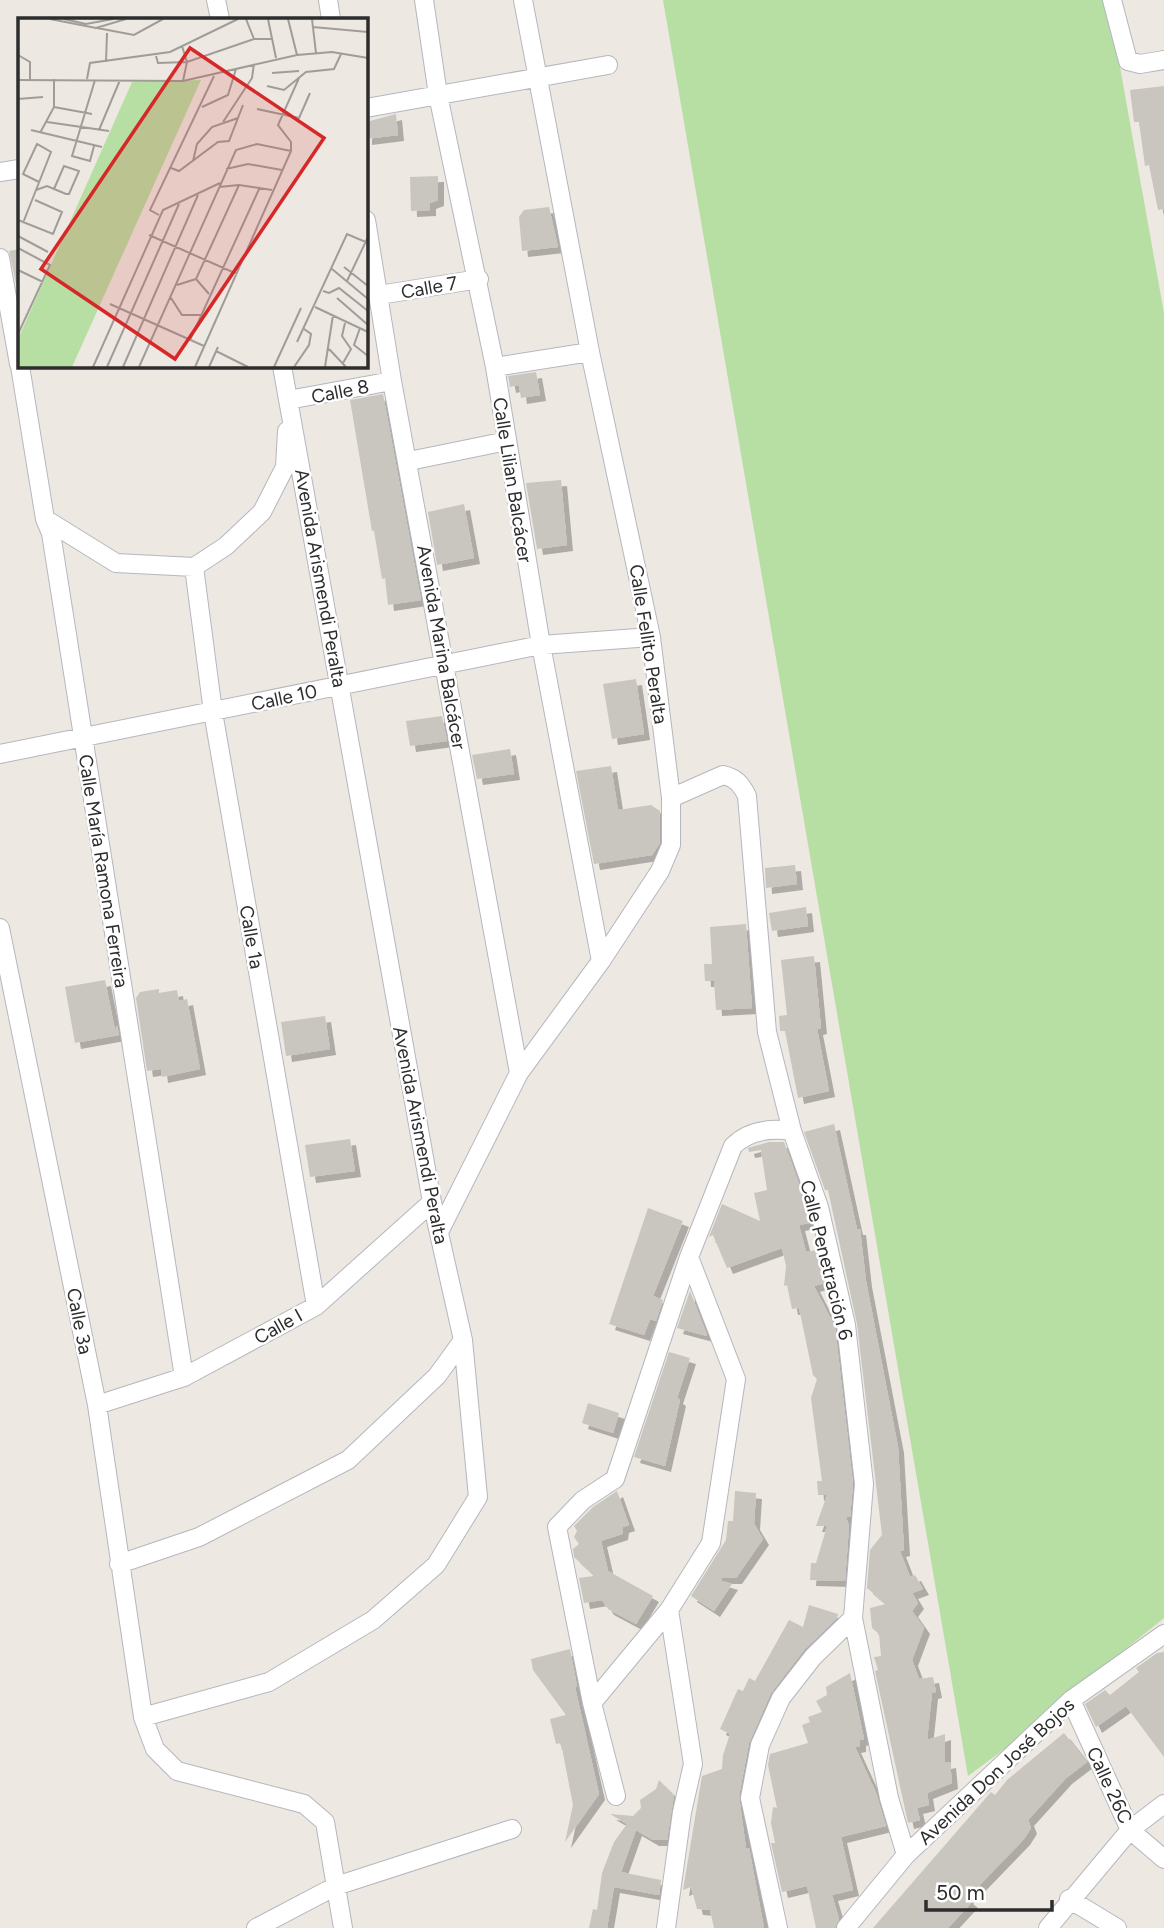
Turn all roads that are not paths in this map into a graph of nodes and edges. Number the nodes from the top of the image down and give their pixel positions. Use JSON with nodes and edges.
{"nodes":[{"id":1,"x":216,"y":0,"type":"edge"},
{"id":2,"x":328,"y":0,"type":"edge"},
{"id":3,"x":424,"y":0,"type":"edge"},
{"id":4,"x":523,"y":0,"type":"edge"},
{"id":5,"x":1112,"y":0,"type":"edge"},
{"id":6,"x":220,"y":18,"type":"edge"},
{"id":7,"x":331,"y":18,"type":"edge"},
{"id":8,"x":1164,"y":60,"type":"edge"},
{"id":9,"x":608,"y":65,"type":"dead end"},
{"id":10,"x":537,"y":77,"type":"junction"},
{"id":11,"x":438,"y":95,"type":"junction"},
{"id":12,"x":368,"y":108,"type":"edge"},
{"id":13,"x":18,"y":169,"type":"edge"},
{"id":14,"x":0,"y":172,"type":"edge"},
{"id":15,"x":368,"y":232,"type":"edge"},
{"id":16,"x":0,"y":258,"type":"edge"},
{"id":17,"x":479,"y":279,"type":"junction"},
{"id":18,"x":379,"y":295,"type":"junction"},
{"id":19,"x":18,"y":351,"type":"edge"},
{"id":20,"x":590,"y":352,"type":"junction"},
{"id":21,"x":495,"y":367,"type":"junction"},
{"id":22,"x":21,"y":368,"type":"edge"},
{"id":23,"x":275,"y":368,"type":"edge"},
{"id":24,"x":282,"y":368,"type":"edge"},
{"id":25,"x":392,"y":381,"type":"junction"},
{"id":26,"x":288,"y":400,"type":"junction"},
{"id":27,"x":507,"y":441,"type":"junction"},
{"id":28,"x":409,"y":461,"type":"junction"},
{"id":29,"x":45,"y":519,"type":"junction"},
{"id":30,"x":194,"y":566,"type":"junction"},
{"id":31,"x":652,"y":637,"type":"junction"},
{"id":32,"x":541,"y":645,"type":"junction"},
{"id":33,"x":445,"y":663,"type":"junction"},
{"id":34,"x":340,"y":685,"type":"junction"},
{"id":35,"x":213,"y":712,"type":"junction"},
{"id":36,"x":83,"y":736,"type":"junction"},
{"id":37,"x":0,"y":754,"type":"edge"},
{"id":38,"x":671,"y":798,"type":"junction"},
{"id":39,"x":0,"y":928,"type":"edge"},
{"id":40,"x":601,"y":961,"type":"junction"},
{"id":41,"x":519,"y":1073,"type":"junction"},
{"id":42,"x":792,"y":1131,"type":"junction"},
{"id":43,"x":432,"y":1202,"type":"junction"},
{"id":44,"x":439,"y":1232,"type":"junction"},
{"id":45,"x":689,"y":1257,"type":"junction"},
{"id":46,"x":316,"y":1306,"type":"junction"},
{"id":47,"x":463,"y":1340,"type":"junction"},
{"id":48,"x":184,"y":1377,"type":"junction"},
{"id":49,"x":97,"y":1405,"type":"junction"},
{"id":50,"x":118,"y":1564,"type":"junction"},
{"id":51,"x":669,"y":1610,"type":"junction"},
{"id":52,"x":853,"y":1618,"type":"junction"},
{"id":53,"x":1164,"y":1634,"type":"edge"},
{"id":54,"x":1070,"y":1700,"type":"junction"},
{"id":55,"x":592,"y":1703,"type":"junction"},
{"id":56,"x":143,"y":1717,"type":"junction"},
{"id":57,"x":616,"y":1796,"type":"dead end"},
{"id":58,"x":1164,"y":1804,"type":"edge"},
{"id":59,"x":512,"y":1829,"type":"dead end"},
{"id":60,"x":1130,"y":1830,"type":"junction"},
{"id":61,"x":906,"y":1855,"type":"junction"},
{"id":62,"x":1164,"y":1859,"type":"edge"},
{"id":63,"x":336,"y":1886,"type":"junction"},
{"id":64,"x":1069,"y":1899,"type":"junction"},
{"id":65,"x":256,"y":1928,"type":"edge"},
{"id":66,"x":343,"y":1928,"type":"edge"},
{"id":67,"x":666,"y":1928,"type":"edge"},
{"id":68,"x":778,"y":1928,"type":"edge"},
{"id":69,"x":846,"y":1928,"type":"edge"},
{"id":70,"x":1048,"y":1928,"type":"edge"},
{"id":71,"x":1117,"y":1928,"type":"edge"}],
"edges":[{"from":1,"to":6,"type":"street"},
{"from":2,"to":7,"type":"street"},
{"from":3,"to":11,"type":"street","name":"Calle Lilian Balcácer"},
{"from":4,"to":10,"type":"street","name":"Calle Fellito Peralta"},
{"from":5,"to":8,"type":"street"},
{"from":9,"to":10,"type":"street"},
{"from":10,"to":11,"type":"street"},
{"from":10,"to":20,"type":"street","name":"Calle Fellito Peralta"},
{"from":11,"to":12,"type":"street"},
{"from":11,"to":17,"type":"street","name":"Calle Lilian Balcácer"},
{"from":13,"to":14,"type":"street"},
{"from":15,"to":18,"type":"street","name":"Avenida Marina Balcácer"},
{"from":16,"to":19,"type":"street","name":"Calle María Ramona Ferreira"},
{"from":17,"to":18,"type":"street","name":"Calle 7"},
{"from":17,"to":21,"type":"street","name":"Calle Lilian Balcácer"},
{"from":18,"to":25,"type":"street","name":"Avenida Marina Balcácer"},
{"from":20,"to":21,"type":"street"},
{"from":20,"to":31,"type":"street","name":"Calle Fellito Peralta"},
{"from":21,"to":27,"type":"street","name":"Calle Lilian Balcácer"},
{"from":22,"to":29,"type":"street","name":"Calle María Ramona Ferreira"},
{"from":23,"to":26,"type":"street"},
{"from":24,"to":26,"type":"street","name":"Avenida Arismendi Peralta"},
{"from":25,"to":26,"type":"street","name":"Calle 8"},
{"from":25,"to":28,"type":"street","name":"Avenida Marina Balcácer"},
{"from":26,"to":30,"type":"street"},
{"from":26,"to":34,"type":"street","name":"Avenida Arismendi Peralta"},
{"from":27,"to":28,"type":"street"},
{"from":27,"to":32,"type":"street","name":"Calle Lilian Balcácer"},
{"from":28,"to":33,"type":"street","name":"Avenida Marina Balcácer"},
{"from":29,"to":30,"type":"street"},
{"from":29,"to":36,"type":"street","name":"Calle María Ramona Ferreira"},
{"from":30,"to":35,"type":"street","name":"Calle 1a"},
{"from":31,"to":32,"type":"street","name":"Calle 10"},
{"from":31,"to":38,"type":"street","name":"Calle Fellito Peralta"},
{"from":32,"to":33,"type":"street","name":"Calle 10"},
{"from":32,"to":40,"type":"street","name":"Calle Lilian Balcácer"},
{"from":33,"to":34,"type":"street","name":"Calle 10"},
{"from":33,"to":41,"type":"street","name":"Avenida Marina Balcácer"},
{"from":34,"to":35,"type":"street","name":"Calle 10"},
{"from":34,"to":43,"type":"street","name":"Avenida Arismendi Peralta"},
{"from":35,"to":36,"type":"street","name":"Calle 10"},
{"from":35,"to":46,"type":"street","name":"Calle 1a"},
{"from":36,"to":37,"type":"street","name":"Calle 10"},
{"from":36,"to":48,"type":"street","name":"Calle María Ramona Ferreira"},
{"from":38,"to":40,"type":"street","name":"Calle Fellito Peralta"},
{"from":38,"to":42,"type":"street","name":"Calle Penetración 6"},
{"from":39,"to":49,"type":"street","name":"Calle 3a"},
{"from":40,"to":41,"type":"street","name":"Calle Fellito Peralta"},
{"from":41,"to":44,"type":"street","name":"Calle Fellito Peralta"},
{"from":42,"to":45,"type":"street"},
{"from":42,"to":52,"type":"street","name":"Calle Penetración 6"},
{"from":43,"to":44,"type":"street","name":"Avenida Arismendi Peralta"},
{"from":43,"to":46,"type":"street","name":"Calle I"},
{"from":44,"to":47,"type":"street","name":"Avenida Arismendi Peralta"},
{"from":45,"to":51,"type":"street"},
{"from":45,"to":55,"type":"street"},
{"from":46,"to":48,"type":"street","name":"Calle I"},
{"from":47,"to":50,"type":"street"},
{"from":47,"to":56,"type":"street","name":"Avenida Arismendi Peralta"},
{"from":48,"to":49,"type":"street","name":"Calle I"},
{"from":49,"to":50,"type":"street","name":"Calle 3a"},
{"from":50,"to":56,"type":"street","name":"Calle 3a"},
{"from":51,"to":55,"type":"street"},
{"from":51,"to":67,"type":"street"},
{"from":52,"to":61,"type":"street","name":"Calle Penetración 6"},
{"from":52,"to":68,"type":"street"},
{"from":53,"to":54,"type":"street","name":"Avenida Don José Bojos"},
{"from":54,"to":60,"type":"street","name":"Calle 26C"},
{"from":54,"to":61,"type":"street","name":"Avenida Don José Bojos"},
{"from":55,"to":57,"type":"street"},
{"from":56,"to":63,"type":"street","name":"Calle 3a"},
{"from":58,"to":60,"type":"street"},
{"from":59,"to":63,"type":"street"},
{"from":60,"to":62,"type":"street","name":"Calle 26C"},
{"from":60,"to":64,"type":"street"},
{"from":61,"to":69,"type":"street","name":"Avenida Don José Bojos"},
{"from":63,"to":65,"type":"street"},
{"from":63,"to":66,"type":"street","name":"Calle 3a"},
{"from":64,"to":70,"type":"street"},
{"from":64,"to":71,"type":"street"}]}
